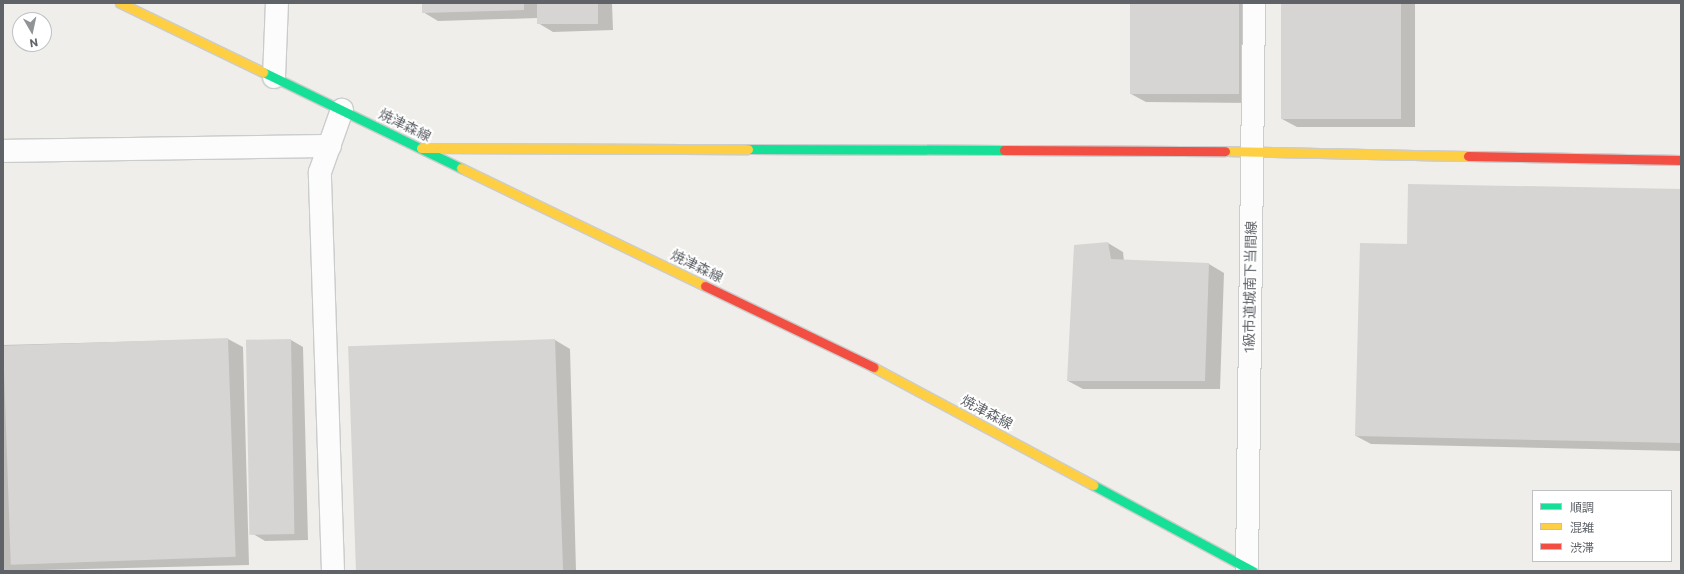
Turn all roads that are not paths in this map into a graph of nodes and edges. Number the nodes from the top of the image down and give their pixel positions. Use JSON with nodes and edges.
{"nodes":[{"id":1,"x":120,"y":3,"type":"edge"},
{"id":2,"x":277,"y":3,"type":"edge"},
{"id":3,"x":1254,"y":3,"type":"edge"},
{"id":4,"x":274,"y":77,"type":"junction"},
{"id":5,"x":342,"y":110,"type":"junction"},
{"id":6,"x":330,"y":146,"type":"junction"},
{"id":7,"x":421,"y":148,"type":"junction"},
{"id":8,"x":3,"y":151,"type":"edge"},
{"id":9,"x":1252,"y":151,"type":"junction"},
{"id":10,"x":1681,"y":160,"type":"edge"},
{"id":11,"x":1249,"y":570,"type":"edge"},
{"id":12,"x":333,"y":571,"type":"edge"}],
"edges":[{"from":1,"to":4,"type":"main road","name":"焼津森線"},
{"from":2,"to":4,"type":"street"},
{"from":3,"to":9,"type":"street","name":"1級市道城南下当間線"},
{"from":4,"to":5,"type":"main road","name":"焼津森線"},
{"from":5,"to":6,"type":"street"},
{"from":5,"to":7,"type":"main road","name":"焼津森線"},
{"from":6,"to":8,"type":"street"},
{"from":6,"to":12,"type":"street"},
{"from":7,"to":9,"type":"main road"},
{"from":7,"to":11,"type":"main road","name":"焼津森線"},
{"from":9,"to":10,"type":"main road"},
{"from":9,"to":11,"type":"street","name":"1級市道城南下当間線"}]}
